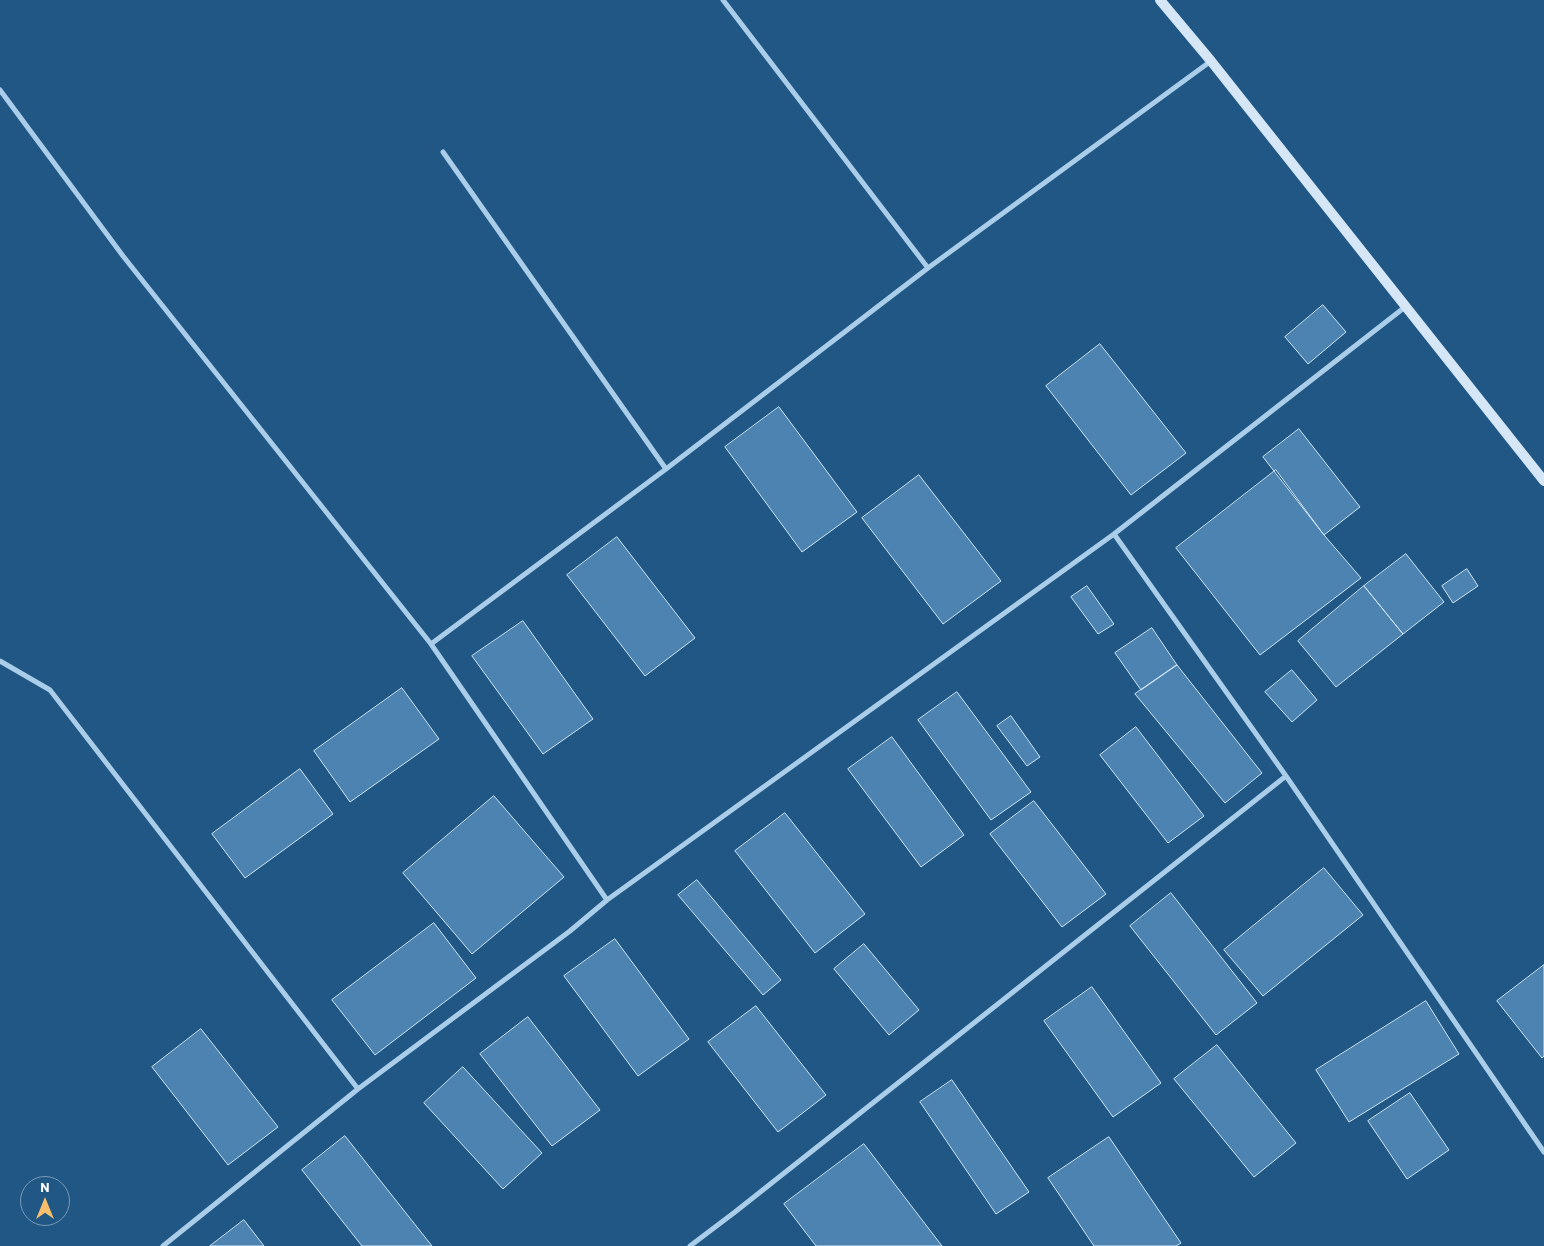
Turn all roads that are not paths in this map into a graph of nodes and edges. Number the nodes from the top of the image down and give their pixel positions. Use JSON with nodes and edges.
{"nodes":[{"id":1,"x":723,"y":0,"type":"edge"},
{"id":2,"x":1160,"y":0,"type":"edge"},
{"id":3,"x":1211,"y":61,"type":"junction"},
{"id":4,"x":0,"y":90,"type":"edge"},
{"id":5,"x":443,"y":152,"type":"dead end"},
{"id":6,"x":928,"y":268,"type":"junction"},
{"id":7,"x":1406,"y":306,"type":"junction"},
{"id":8,"x":666,"y":469,"type":"junction"},
{"id":9,"x":1544,"y":481,"type":"edge"},
{"id":10,"x":1114,"y":534,"type":"junction"},
{"id":11,"x":431,"y":644,"type":"junction"},
{"id":12,"x":0,"y":661,"type":"edge"},
{"id":13,"x":1286,"y":776,"type":"junction"},
{"id":14,"x":607,"y":900,"type":"junction"},
{"id":15,"x":358,"y":1090,"type":"junction"},
{"id":16,"x":1544,"y":1152,"type":"edge"},
{"id":17,"x":163,"y":1246,"type":"edge"},
{"id":18,"x":690,"y":1246,"type":"edge"}],
"edges":[{"from":1,"to":6,"type":"street"},
{"from":2,"to":3,"type":"main road"},
{"from":3,"to":6,"type":"street"},
{"from":3,"to":7,"type":"main road"},
{"from":4,"to":11,"type":"street"},
{"from":5,"to":8,"type":"street"},
{"from":6,"to":8,"type":"street"},
{"from":7,"to":9,"type":"main road"},
{"from":7,"to":10,"type":"street"},
{"from":8,"to":11,"type":"street"},
{"from":10,"to":13,"type":"street"},
{"from":10,"to":14,"type":"street"},
{"from":11,"to":14,"type":"street"},
{"from":12,"to":15,"type":"street"},
{"from":13,"to":16,"type":"street"},
{"from":13,"to":18,"type":"street"},
{"from":14,"to":15,"type":"street"},
{"from":15,"to":17,"type":"street"}]}
